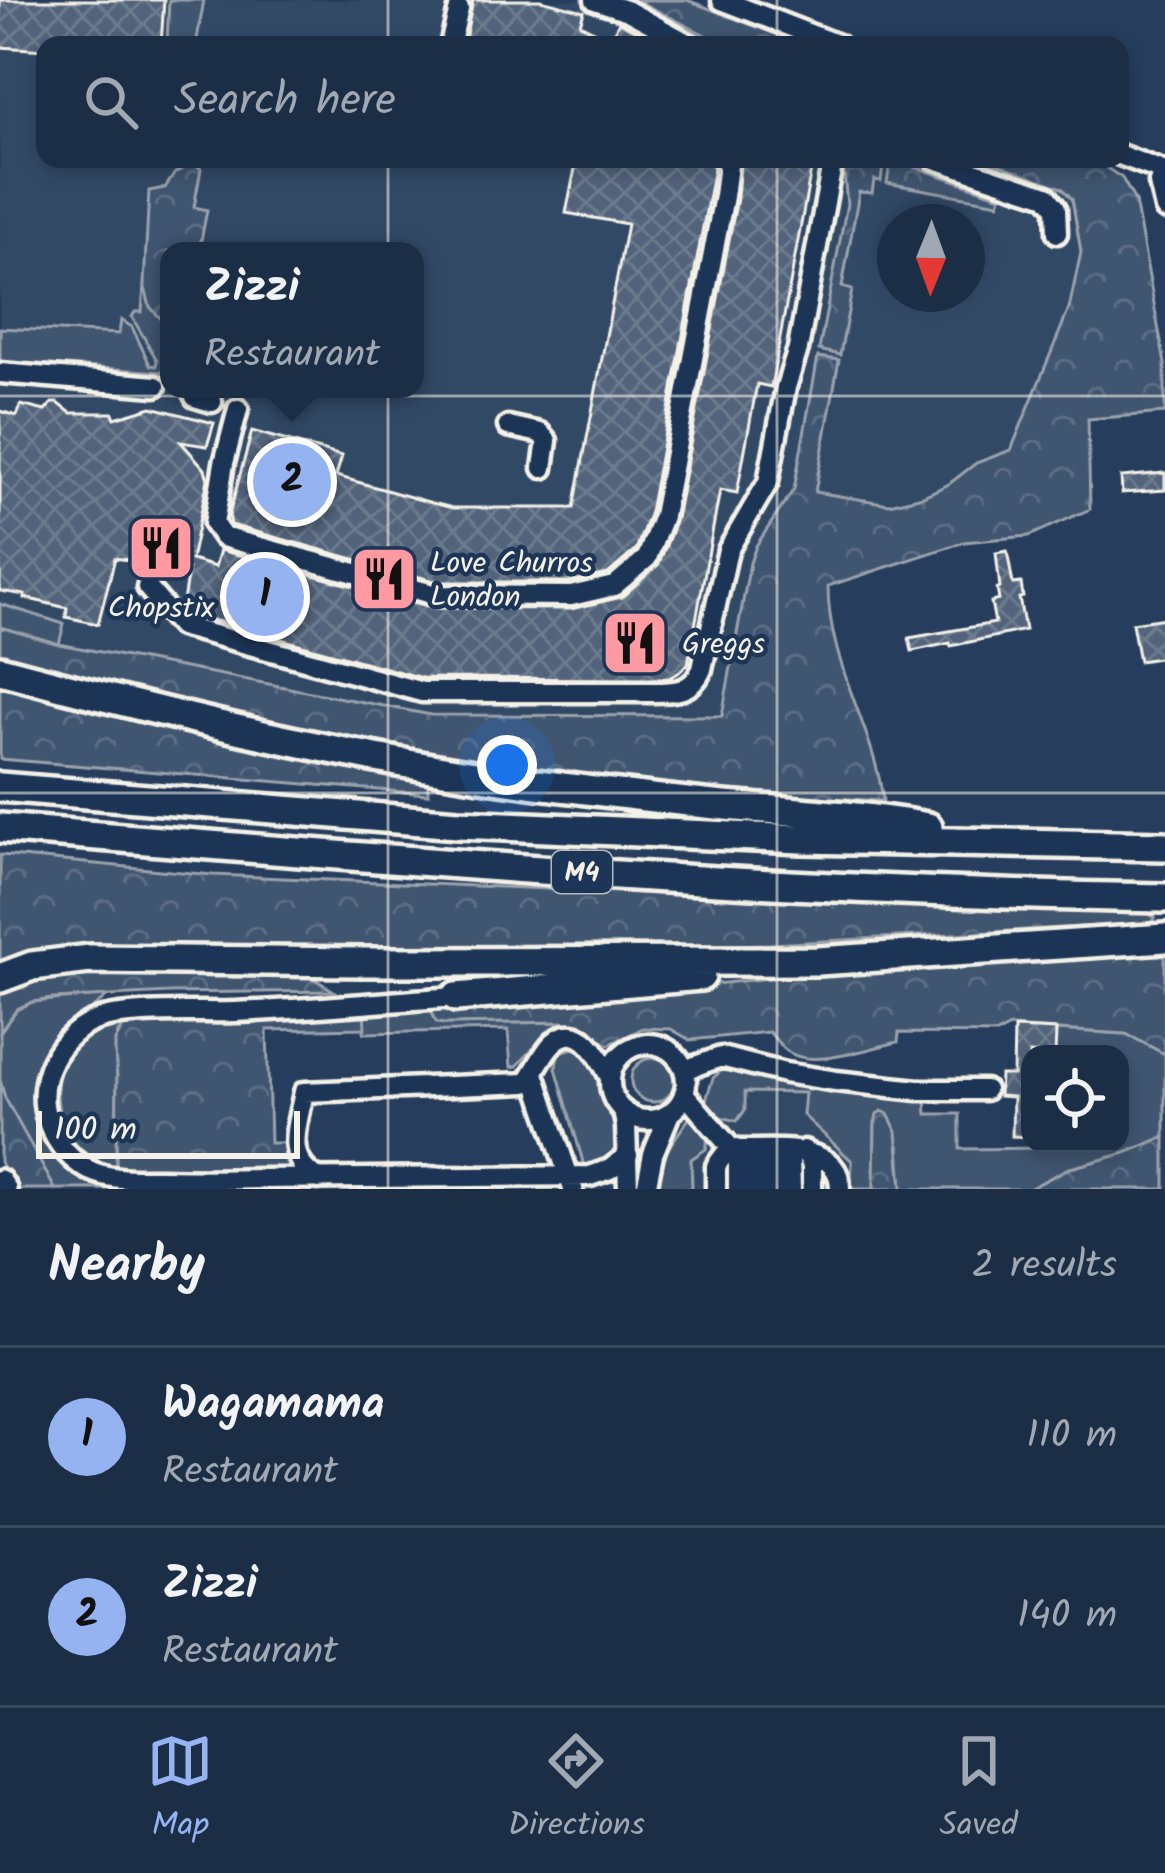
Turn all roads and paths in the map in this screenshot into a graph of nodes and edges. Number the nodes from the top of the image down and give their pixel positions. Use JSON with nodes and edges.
{"nodes":[{"id":1,"x":595,"y":0,"type":"edge"},
{"id":2,"x":722,"y":0,"type":"edge"},
{"id":3,"x":460,"y":9,"type":"dead end"},
{"id":4,"x":452,"y":36,"type":"edge"},
{"id":5,"x":674,"y":36,"type":"edge"},
{"id":6,"x":815,"y":36,"type":"edge"},
{"id":7,"x":1129,"y":158,"type":"edge"},
{"id":8,"x":728,"y":168,"type":"edge"},
{"id":9,"x":831,"y":168,"type":"edge"},
{"id":10,"x":962,"y":168,"type":"edge"},
{"id":11,"x":1164,"y":172,"type":"edge"},
{"id":12,"x":1165,"y":209,"type":"edge"},
{"id":13,"x":1057,"y":233,"type":"dead end"},
{"id":14,"x":6,"y":378,"type":"edge"},
{"id":15,"x":156,"y":386,"type":"dead end"},
{"id":16,"x":238,"y":409,"type":"dead end"},
{"id":17,"x":508,"y":426,"type":"dead end"},
{"id":18,"x":543,"y":468,"type":"dead end"},
{"id":19,"x":147,"y":587,"type":"dead end"},
{"id":20,"x":0,"y":670,"type":"edge"},
{"id":21,"x":0,"y":787,"type":"edge"},
{"id":22,"x":0,"y":828,"type":"edge"},
{"id":23,"x":1021,"y":843,"type":"junction"},
{"id":24,"x":1165,"y":846,"type":"edge"},
{"id":25,"x":1165,"y":898,"type":"edge"},
{"id":26,"x":1165,"y":938,"type":"edge"},
{"id":27,"x":818,"y":961,"type":"junction"},
{"id":28,"x":0,"y":978,"type":"edge"},
{"id":29,"x":456,"y":998,"type":"joint"},
{"id":30,"x":684,"y":1070,"type":"junction"},
{"id":31,"x":533,"y":1074,"type":"junction"},
{"id":32,"x":610,"y":1078,"type":"junction"},
{"id":33,"x":985,"y":1090,"type":"dead end"},
{"id":34,"x":684,"y":1093,"type":"junction"},
{"id":35,"x":623,"y":1110,"type":"junction"},
{"id":36,"x":670,"y":1113,"type":"junction"},
{"id":37,"x":765,"y":1150,"type":"junction"},
{"id":38,"x":628,"y":1155,"type":"junction"},
{"id":39,"x":319,"y":1179,"type":"junction"},
{"id":40,"x":0,"y":1181,"type":"edge"},
{"id":41,"x":571,"y":1182,"type":"edge"},
{"id":42,"x":470,"y":1183,"type":"edge"},
{"id":43,"x":298,"y":1184,"type":"edge"},
{"id":44,"x":4,"y":1189,"type":"edge"},
{"id":45,"x":628,"y":1189,"type":"edge"},
{"id":46,"x":646,"y":1189,"type":"edge"},
{"id":47,"x":716,"y":1189,"type":"edge"},
{"id":48,"x":738,"y":1189,"type":"edge"},
{"id":49,"x":751,"y":1189,"type":"edge"},
{"id":50,"x":764,"y":1189,"type":"edge"},
{"id":51,"x":777,"y":1189,"type":"edge"},
{"id":52,"x":790,"y":1189,"type":"edge"},
{"id":53,"x":812,"y":1189,"type":"edge"},
{"id":54,"x":840,"y":1189,"type":"edge"}],
"edges":[{"from":1,"to":5,"type":"street"},
{"from":2,"to":6,"type":"street"},
{"from":3,"to":4,"type":"street"},
{"from":7,"to":11,"type":"street"},
{"from":8,"to":16,"type":"street"},
{"from":9,"to":19,"type":"street"},
{"from":10,"to":13,"type":"street"},
{"from":11,"to":12,"type":"street"},
{"from":14,"to":15,"type":"street"},
{"from":17,"to":18,"type":"street"},
{"from":20,"to":23,"type":"highway"},
{"from":21,"to":23,"type":"highway","number":"M4"},
{"from":22,"to":25,"type":"highway","number":"M4"},
{"from":23,"to":24,"type":"highway","number":"M4"},
{"from":26,"to":27,"type":"highway"},
{"from":27,"to":28,"type":"highway"},
{"from":27,"to":29,"type":"highway"},
{"from":29,"to":43,"type":"street"},
{"from":30,"to":32,"type":"street"},
{"from":30,"to":33,"type":"street"},
{"from":30,"to":34,"type":"street"},
{"from":31,"to":32,"type":"street"},
{"from":31,"to":39,"type":"street"},
{"from":31,"to":41,"type":"street"},
{"from":32,"to":35,"type":"street"},
{"from":34,"to":36,"type":"street"},
{"from":34,"to":37,"type":"street"},
{"from":35,"to":36,"type":"street"},
{"from":35,"to":38,"type":"street"},
{"from":36,"to":46,"type":"street"},
{"from":37,"to":47,"type":"street"},
{"from":37,"to":48,"type":"street"},
{"from":37,"to":49,"type":"street"},
{"from":37,"to":50,"type":"street"},
{"from":37,"to":51,"type":"street"},
{"from":37,"to":52,"type":"street"},
{"from":37,"to":53,"type":"street"},
{"from":37,"to":54,"type":"street"},
{"from":38,"to":41,"type":"street"},
{"from":38,"to":45,"type":"street"},
{"from":39,"to":42,"type":"street"},
{"from":39,"to":43,"type":"street"},
{"from":40,"to":44,"type":"main road"},
{"from":41,"to":42,"type":"street"}]}
